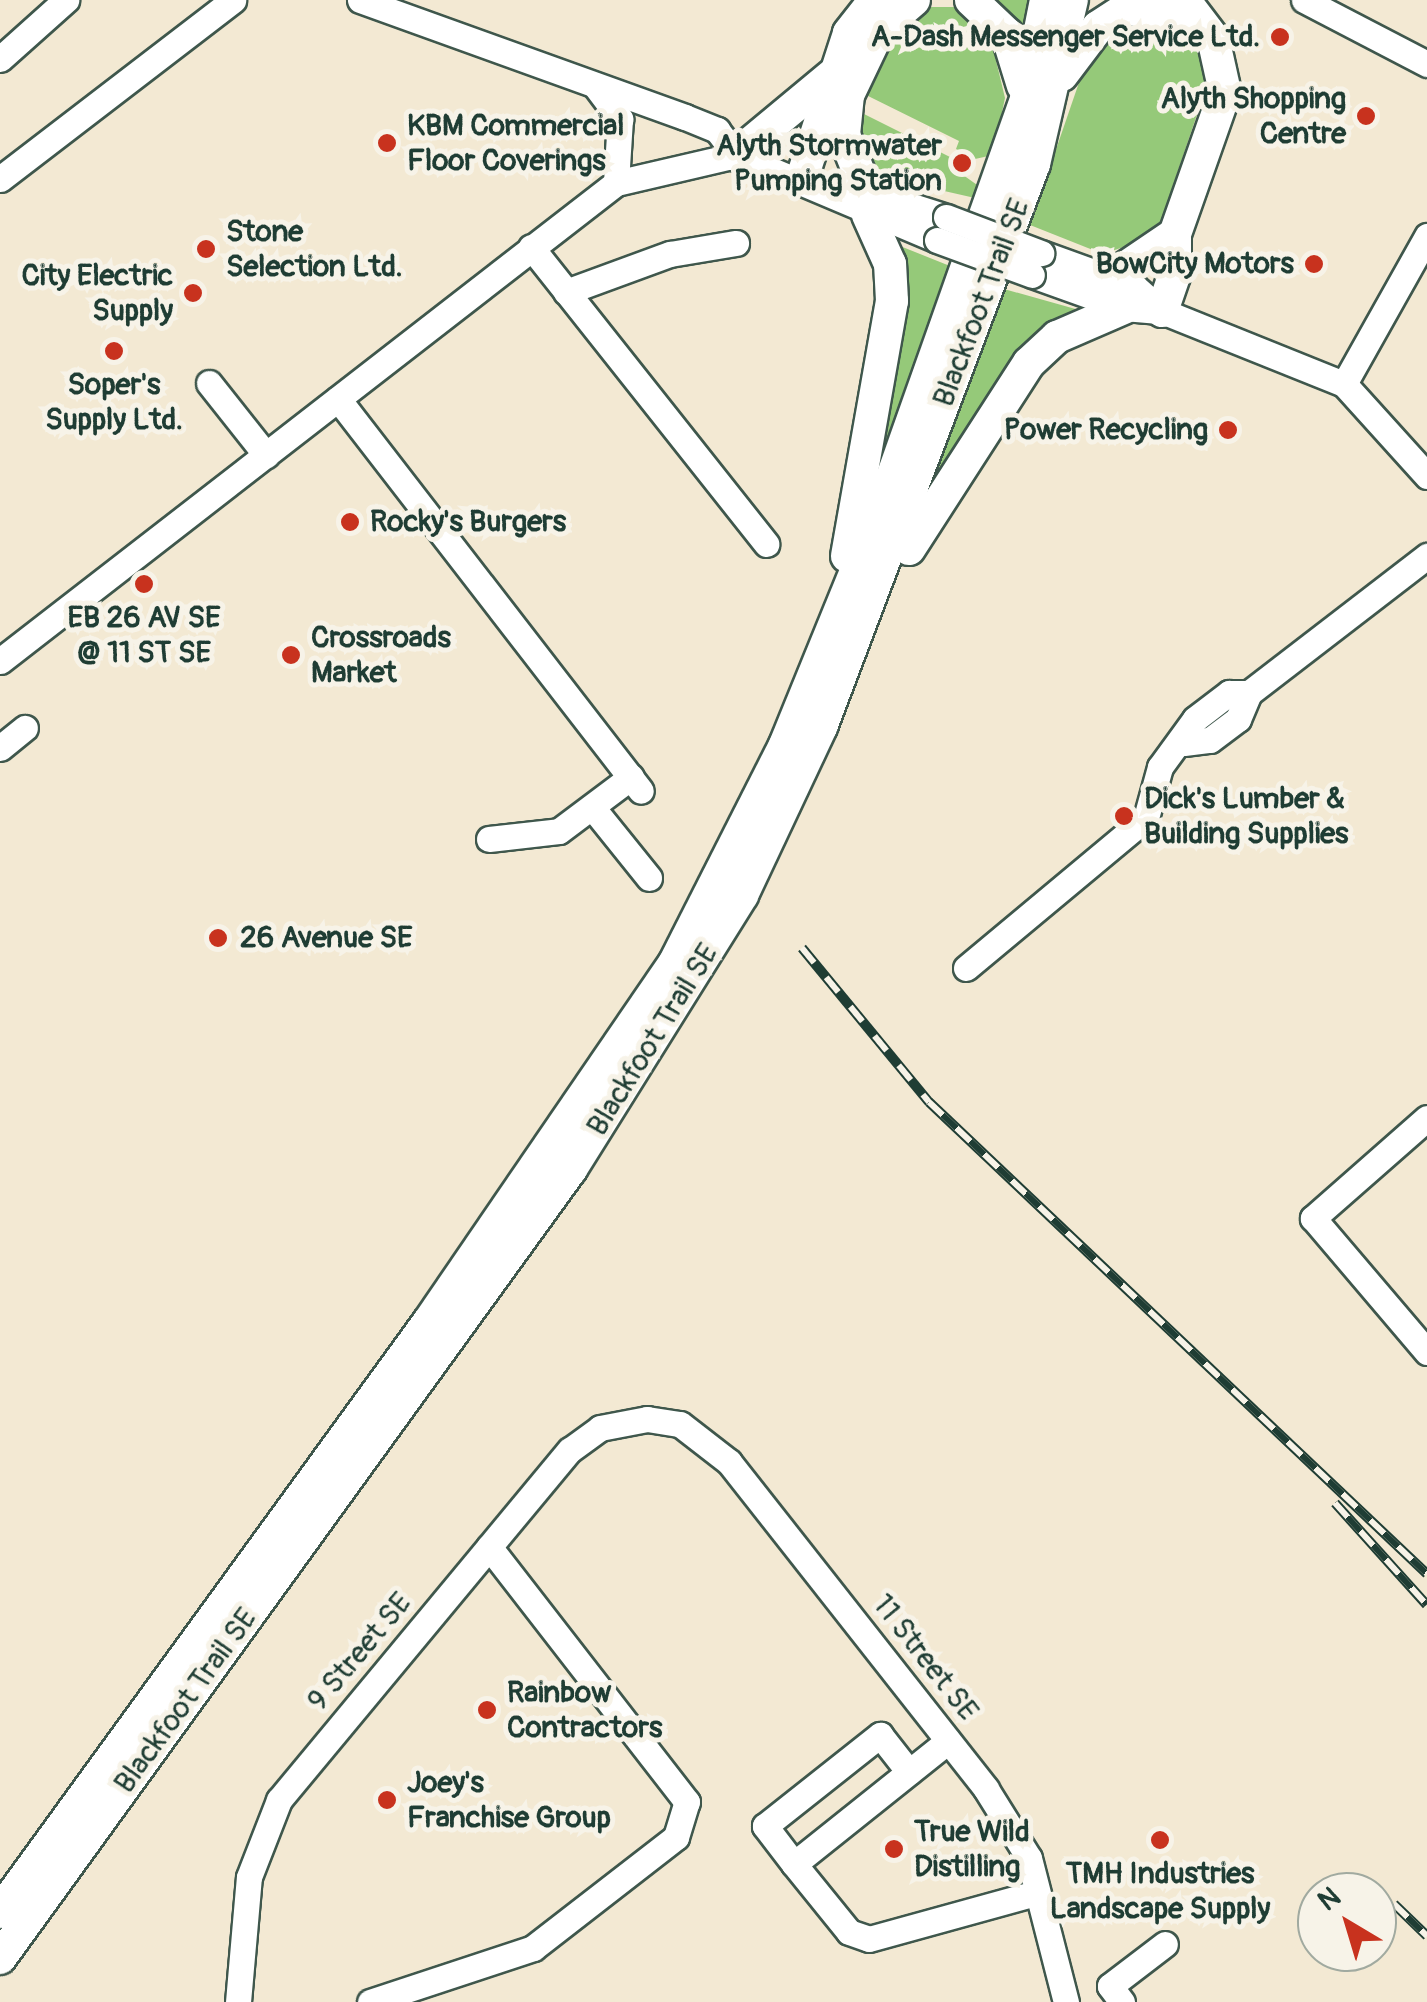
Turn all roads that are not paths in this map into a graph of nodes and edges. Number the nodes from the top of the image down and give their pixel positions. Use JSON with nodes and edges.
{"nodes":[{"id":1,"x":66,"y":0,"type":"edge"},
{"id":2,"x":233,"y":0,"type":"edge"},
{"id":3,"x":360,"y":0,"type":"edge"},
{"id":4,"x":875,"y":0,"type":"edge"},
{"id":5,"x":914,"y":0,"type":"edge"},
{"id":6,"x":971,"y":0,"type":"edge"},
{"id":7,"x":1046,"y":0,"type":"edge"},
{"id":8,"x":1072,"y":0,"type":"edge"},
{"id":9,"x":1184,"y":0,"type":"edge"},
{"id":10,"x":1304,"y":0,"type":"edge"},
{"id":11,"x":404,"y":8,"type":"edge"},
{"id":12,"x":1213,"y":38,"type":"junction"},
{"id":13,"x":0,"y":59,"type":"edge"},
{"id":14,"x":1427,"y":64,"type":"edge"},
{"id":15,"x":834,"y":72,"type":"junction"},
{"id":16,"x":1057,"y":83,"type":"junction"},
{"id":17,"x":596,"y":88,"type":"junction"},
{"id":18,"x":1026,"y":100,"type":"junction"},
{"id":19,"x":736,"y":154,"type":"junction"},
{"id":20,"x":802,"y":178,"type":"junction"},
{"id":21,"x":0,"y":179,"type":"edge"},
{"id":22,"x":616,"y":183,"type":"junction"},
{"id":23,"x":867,"y":201,"type":"junction"},
{"id":24,"x":1175,"y":234,"type":"junction"},
{"id":25,"x":1427,"y":238,"type":"edge"},
{"id":26,"x":736,"y":243,"type":"dead end"},
{"id":27,"x":531,"y":248,"type":"junction"},
{"id":28,"x":566,"y":292,"type":"junction"},
{"id":29,"x":1117,"y":293,"type":"junction"},
{"id":30,"x":1162,"y":311,"type":"junction"},
{"id":31,"x":208,"y":383,"type":"dead end"},
{"id":32,"x":1344,"y":384,"type":"junction"},
{"id":33,"x":338,"y":399,"type":"junction"},
{"id":34,"x":1394,"y":435,"type":"junction"},
{"id":35,"x":1427,"y":446,"type":"edge"},
{"id":36,"x":266,"y":455,"type":"junction"},
{"id":37,"x":1427,"y":476,"type":"edge"},
{"id":38,"x":766,"y":544,"type":"dead end"},
{"id":39,"x":1427,"y":556,"type":"edge"},
{"id":40,"x":855,"y":607,"type":"junction"},
{"id":41,"x":6,"y":652,"type":"edge"},
{"id":42,"x":25,"y":728,"type":"dead end"},
{"id":43,"x":0,"y":748,"type":"edge"},
{"id":44,"x":592,"y":808,"type":"junction"},
{"id":45,"x":489,"y":839,"type":"dead end"},
{"id":46,"x":649,"y":878,"type":"dead end"},
{"id":47,"x":966,"y":968,"type":"dead end"},
{"id":48,"x":1427,"y":1118,"type":"edge"},
{"id":49,"x":1427,"y":1352,"type":"edge"},
{"id":50,"x":647,"y":1420,"type":"joint"},
{"id":51,"x":489,"y":1547,"type":"junction"},
{"id":52,"x":948,"y":1741,"type":"junction"},
{"id":53,"x":909,"y":1772,"type":"junction"},
{"id":54,"x":794,"y":1864,"type":"junction"},
{"id":55,"x":1036,"y":1892,"type":"junction"},
{"id":56,"x":0,"y":1912,"type":"edge"},
{"id":57,"x":1165,"y":1944,"type":"dead end"},
{"id":58,"x":0,"y":1958,"type":"edge"},
{"id":59,"x":238,"y":2002,"type":"edge"},
{"id":60,"x":370,"y":2002,"type":"edge"},
{"id":61,"x":1066,"y":2002,"type":"edge"},
{"id":62,"x":1122,"y":2002,"type":"edge"}],
"edges":[{"from":1,"to":13,"type":"street"},
{"from":2,"to":21,"type":"street"},
{"from":3,"to":11,"type":"street"},
{"from":4,"to":15,"type":"main road"},
{"from":5,"to":23,"type":"main road"},
{"from":6,"to":18,"type":"main road"},
{"from":7,"to":18,"type":"main road","name":"Blackfoot Trail SE"},
{"from":8,"to":16,"type":"main road","name":"Blackfoot Trail SE"},
{"from":9,"to":12,"type":"main road"},
{"from":10,"to":14,"type":"street"},
{"from":11,"to":17,"type":"street"},
{"from":12,"to":16,"type":"main road"},
{"from":12,"to":24,"type":"main road"},
{"from":15,"to":19,"type":"main road"},
{"from":15,"to":20,"type":"main road"},
{"from":16,"to":40,"type":"main road","name":"Blackfoot Trail SE"},
{"from":17,"to":19,"type":"street"},
{"from":17,"to":22,"type":"street"},
{"from":18,"to":40,"type":"main road","name":"Blackfoot Trail SE"},
{"from":19,"to":20,"type":"street"},
{"from":19,"to":22,"type":"street"},
{"from":20,"to":23,"type":"street"},
{"from":22,"to":27,"type":"street"},
{"from":23,"to":29,"type":"street","bridge":true},
{"from":23,"to":40,"type":"main road"},
{"from":24,"to":29,"type":"main road"},
{"from":24,"to":30,"type":"main road"},
{"from":25,"to":32,"type":"street"},
{"from":26,"to":28,"type":"street"},
{"from":27,"to":28,"type":"street"},
{"from":27,"to":33,"type":"street"},
{"from":28,"to":38,"type":"street"},
{"from":29,"to":30,"type":"street"},
{"from":29,"to":40,"type":"main road"},
{"from":30,"to":32,"type":"street"},
{"from":31,"to":36,"type":"street"},
{"from":32,"to":34,"type":"street"},
{"from":33,"to":36,"type":"street"},
{"from":33,"to":44,"type":"street"},
{"from":34,"to":35,"type":"street"},
{"from":34,"to":37,"type":"street"},
{"from":36,"to":41,"type":"street"},
{"from":39,"to":47,"type":"street"},
{"from":40,"to":56,"type":"main road","name":"Blackfoot Trail SE"},
{"from":40,"to":58,"type":"main road","name":"Blackfoot Trail SE"},
{"from":42,"to":43,"type":"street"},
{"from":44,"to":45,"type":"street"},
{"from":44,"to":46,"type":"street"},
{"from":48,"to":49,"type":"street"},
{"from":50,"to":51,"type":"street","name":"9 Street SE"},
{"from":50,"to":52,"type":"street","name":"11 Street SE"},
{"from":51,"to":59,"type":"street","name":"9 Street SE"},
{"from":51,"to":60,"type":"street"},
{"from":52,"to":53,"type":"street"},
{"from":52,"to":55,"type":"street","name":"11 Street SE"},
{"from":53,"to":54,"type":"street"},
{"from":53,"to":54,"type":"street"},
{"from":54,"to":55,"type":"street"},
{"from":55,"to":61,"type":"street","name":"11 Street SE"},
{"from":57,"to":62,"type":"street"}]}
